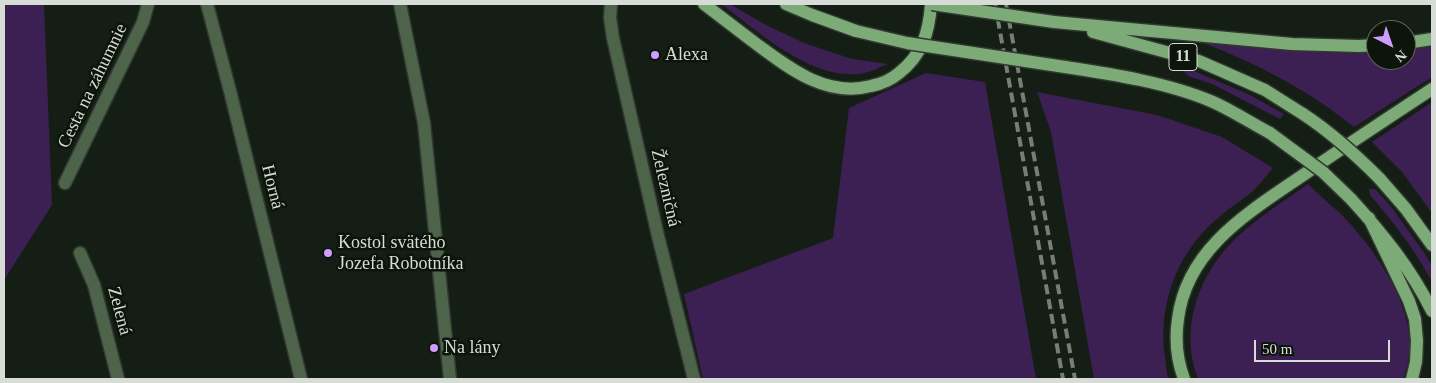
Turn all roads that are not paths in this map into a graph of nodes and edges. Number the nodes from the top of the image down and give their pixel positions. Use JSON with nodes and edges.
{"nodes":[{"id":1,"x":148,"y":4,"type":"edge"},
{"id":2,"x":207,"y":4,"type":"edge"},
{"id":3,"x":400,"y":4,"type":"edge"},
{"id":4,"x":610,"y":4,"type":"edge"},
{"id":5,"x":704,"y":4,"type":"edge"},
{"id":6,"x":786,"y":4,"type":"edge"},
{"id":7,"x":931,"y":4,"type":"edge"},
{"id":8,"x":1054,"y":22,"type":"junction"},
{"id":9,"x":1432,"y":40,"type":"edge"},
{"id":10,"x":1416,"y":42,"type":"edge"},
{"id":11,"x":1366,"y":46,"type":"edge"},
{"id":12,"x":1432,"y":89,"type":"edge"},
{"id":13,"x":66,"y":183,"type":"dead end"},
{"id":14,"x":1368,"y":218,"type":"junction"},
{"id":15,"x":1432,"y":245,"type":"edge"},
{"id":16,"x":80,"y":253,"type":"dead end"},
{"id":17,"x":1432,"y":312,"type":"edge"},
{"id":18,"x":118,"y":379,"type":"edge"},
{"id":19,"x":301,"y":379,"type":"edge"},
{"id":20,"x":450,"y":379,"type":"edge"},
{"id":21,"x":694,"y":379,"type":"edge"},
{"id":22,"x":1184,"y":379,"type":"edge"},
{"id":23,"x":1412,"y":379,"type":"edge"}],
"edges":[{"from":1,"to":13,"type":"street","name":"Cesta na záhumnie"},
{"from":2,"to":19,"type":"street","name":"Horná"},
{"from":3,"to":20,"type":"street"},
{"from":4,"to":21,"type":"street","name":"Železničná"},
{"from":5,"to":7,"type":"main road"},
{"from":6,"to":14,"type":"main road","number":"11","bridge":true},
{"from":7,"to":8,"type":"main road","number":"11","bridge":true},
{"from":8,"to":11,"type":"main road"},
{"from":8,"to":15,"type":"main road","number":"11","bridge":true},
{"from":9,"to":10,"type":"main road"},
{"from":12,"to":22,"type":"main road"},
{"from":14,"to":17,"type":"main road","number":"11"},
{"from":14,"to":23,"type":"main road"},
{"from":16,"to":18,"type":"street","name":"Zelená"}]}
